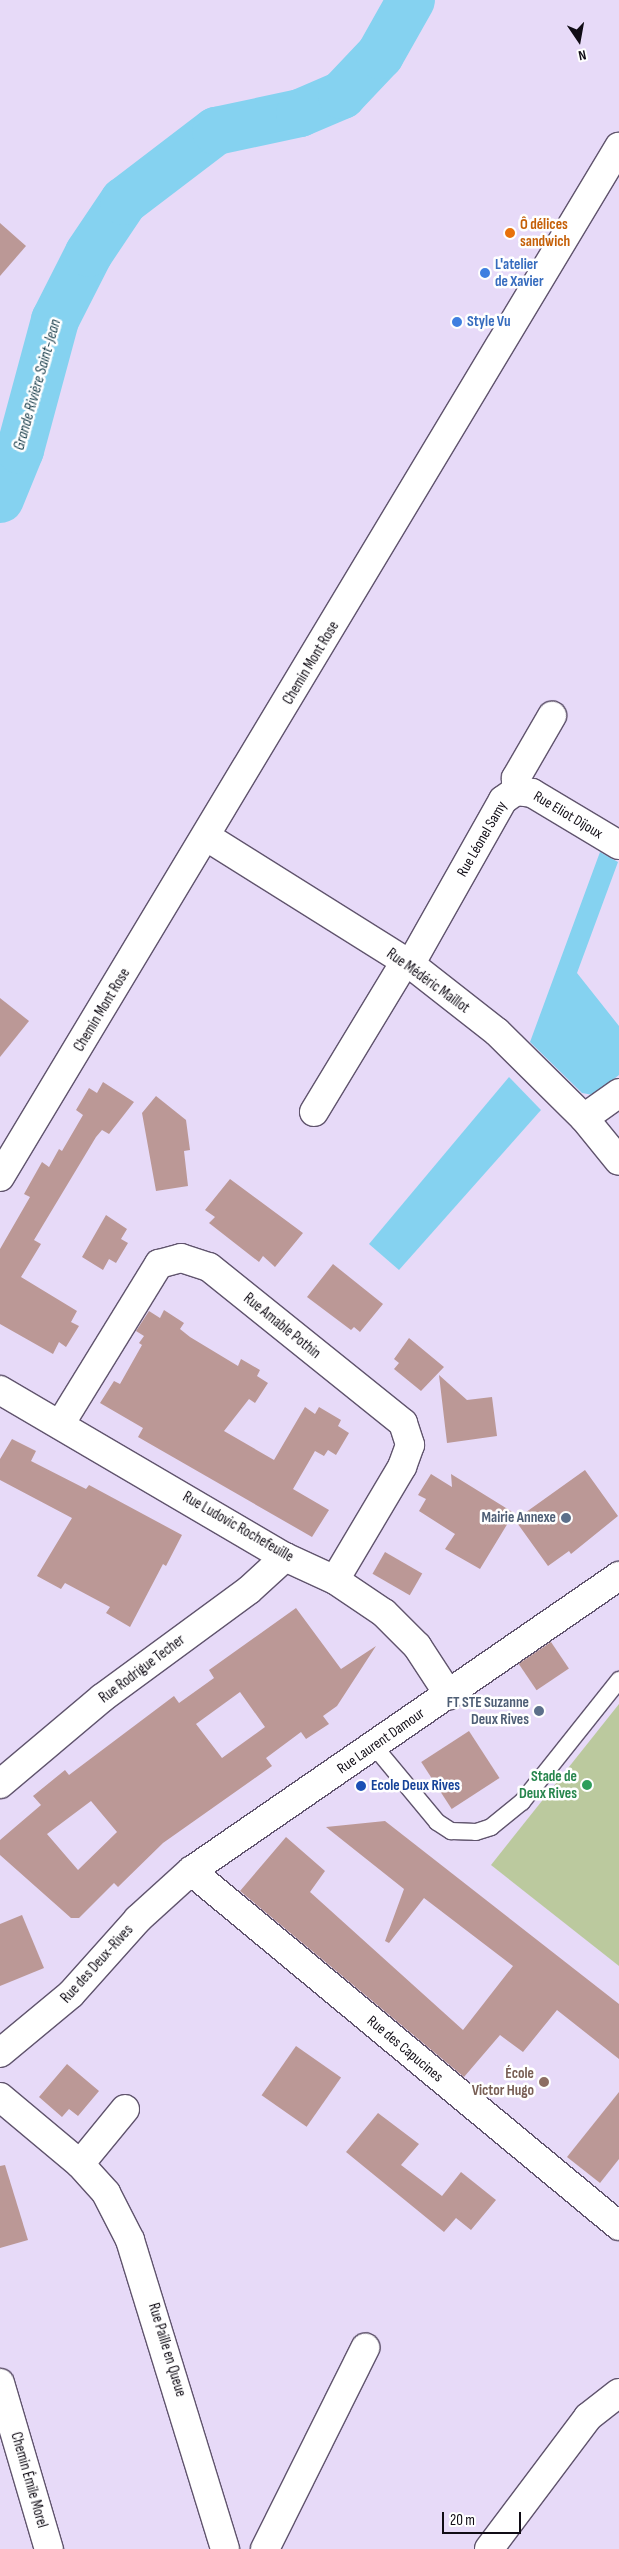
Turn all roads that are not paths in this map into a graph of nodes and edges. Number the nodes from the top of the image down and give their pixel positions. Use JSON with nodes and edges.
{"nodes":[{"id":1,"x":619,"y":147,"type":"edge"},
{"id":2,"x":552,"y":716,"type":"dead end"},
{"id":3,"x":516,"y":791,"type":"junction"},
{"id":4,"x":207,"y":837,"type":"junction"},
{"id":5,"x":619,"y":845,"type":"edge"},
{"id":6,"x":408,"y":963,"type":"junction"},
{"id":7,"x":619,"y":1093,"type":"edge"},
{"id":8,"x":314,"y":1112,"type":"dead end"},
{"id":9,"x":584,"y":1118,"type":"junction"},
{"id":10,"x":619,"y":1161,"type":"edge"},
{"id":11,"x":0,"y":1177,"type":"edge"},
{"id":12,"x":0,"y":1390,"type":"edge"},
{"id":13,"x":61,"y":1423,"type":"junction"},
{"id":14,"x":286,"y":1557,"type":"junction"},
{"id":15,"x":619,"y":1576,"type":"edge"},
{"id":16,"x":335,"y":1580,"type":"junction"},
{"id":17,"x":619,"y":1680,"type":"edge"},
{"id":18,"x":449,"y":1695,"type":"junction"},
{"id":19,"x":374,"y":1746,"type":"junction"},
{"id":20,"x":0,"y":1784,"type":"edge"},
{"id":21,"x":191,"y":1871,"type":"junction"},
{"id":22,"x":0,"y":2053,"type":"edge"},
{"id":23,"x":0,"y":2096,"type":"edge"},
{"id":24,"x":125,"y":2110,"type":"dead end"},
{"id":25,"x":80,"y":2164,"type":"junction"},
{"id":26,"x":619,"y":2226,"type":"edge"},
{"id":27,"x":365,"y":2348,"type":"dead end"},
{"id":28,"x":0,"y":2383,"type":"edge"},
{"id":29,"x":619,"y":2393,"type":"edge"},
{"id":30,"x":49,"y":2549,"type":"edge"},
{"id":31,"x":226,"y":2549,"type":"edge"},
{"id":32,"x":265,"y":2549,"type":"edge"},
{"id":33,"x":489,"y":2549,"type":"edge"}],
"edges":[{"from":1,"to":4,"type":"street","name":"Chemin Mont Rose"},
{"from":2,"to":3,"type":"street","name":"Rue Léonel Samy"},
{"from":3,"to":5,"type":"street","name":"Rue Eliot Dijoux"},
{"from":3,"to":6,"type":"street","name":"Rue Léonel Samy"},
{"from":4,"to":6,"type":"street","name":"Rue Médéric Maillot"},
{"from":4,"to":11,"type":"street","name":"Chemin Mont Rose"},
{"from":6,"to":8,"type":"street","name":"Rue Léonel Samy"},
{"from":6,"to":9,"type":"street","name":"Rue Médéric Maillot"},
{"from":7,"to":9,"type":"street"},
{"from":9,"to":10,"type":"street","name":"Rue Médéric Maillot"},
{"from":12,"to":13,"type":"street","name":"Rue Ludovic Rochefeuille"},
{"from":13,"to":14,"type":"street","name":"Rue Ludovic Rochefeuille"},
{"from":13,"to":16,"type":"street","name":"Rue Amable Pothin"},
{"from":14,"to":16,"type":"street","name":"Rue Ludovic Rochefeuille"},
{"from":14,"to":20,"type":"street","name":"Rue Rodrigue Techer"},
{"from":15,"to":18,"type":"street","name":"Rue Laurent Damour"},
{"from":16,"to":18,"type":"street","name":"Rue Ludovic Rochefeuille"},
{"from":17,"to":19,"type":"lane"},
{"from":18,"to":19,"type":"street","name":"Rue Laurent Damour"},
{"from":19,"to":21,"type":"street","name":"Rue Laurent Damour"},
{"from":21,"to":22,"type":"street","name":"Rue des Deux-Rives"},
{"from":21,"to":26,"type":"street","name":"Rue des Capucines"},
{"from":23,"to":25,"type":"street","name":"Rue Paille en Queue"},
{"from":24,"to":25,"type":"street"},
{"from":25,"to":31,"type":"street","name":"Rue Paille en Queue"},
{"from":27,"to":32,"type":"street"},
{"from":28,"to":30,"type":"street","name":"Chemin Émile Morel"},
{"from":29,"to":33,"type":"street"}]}
